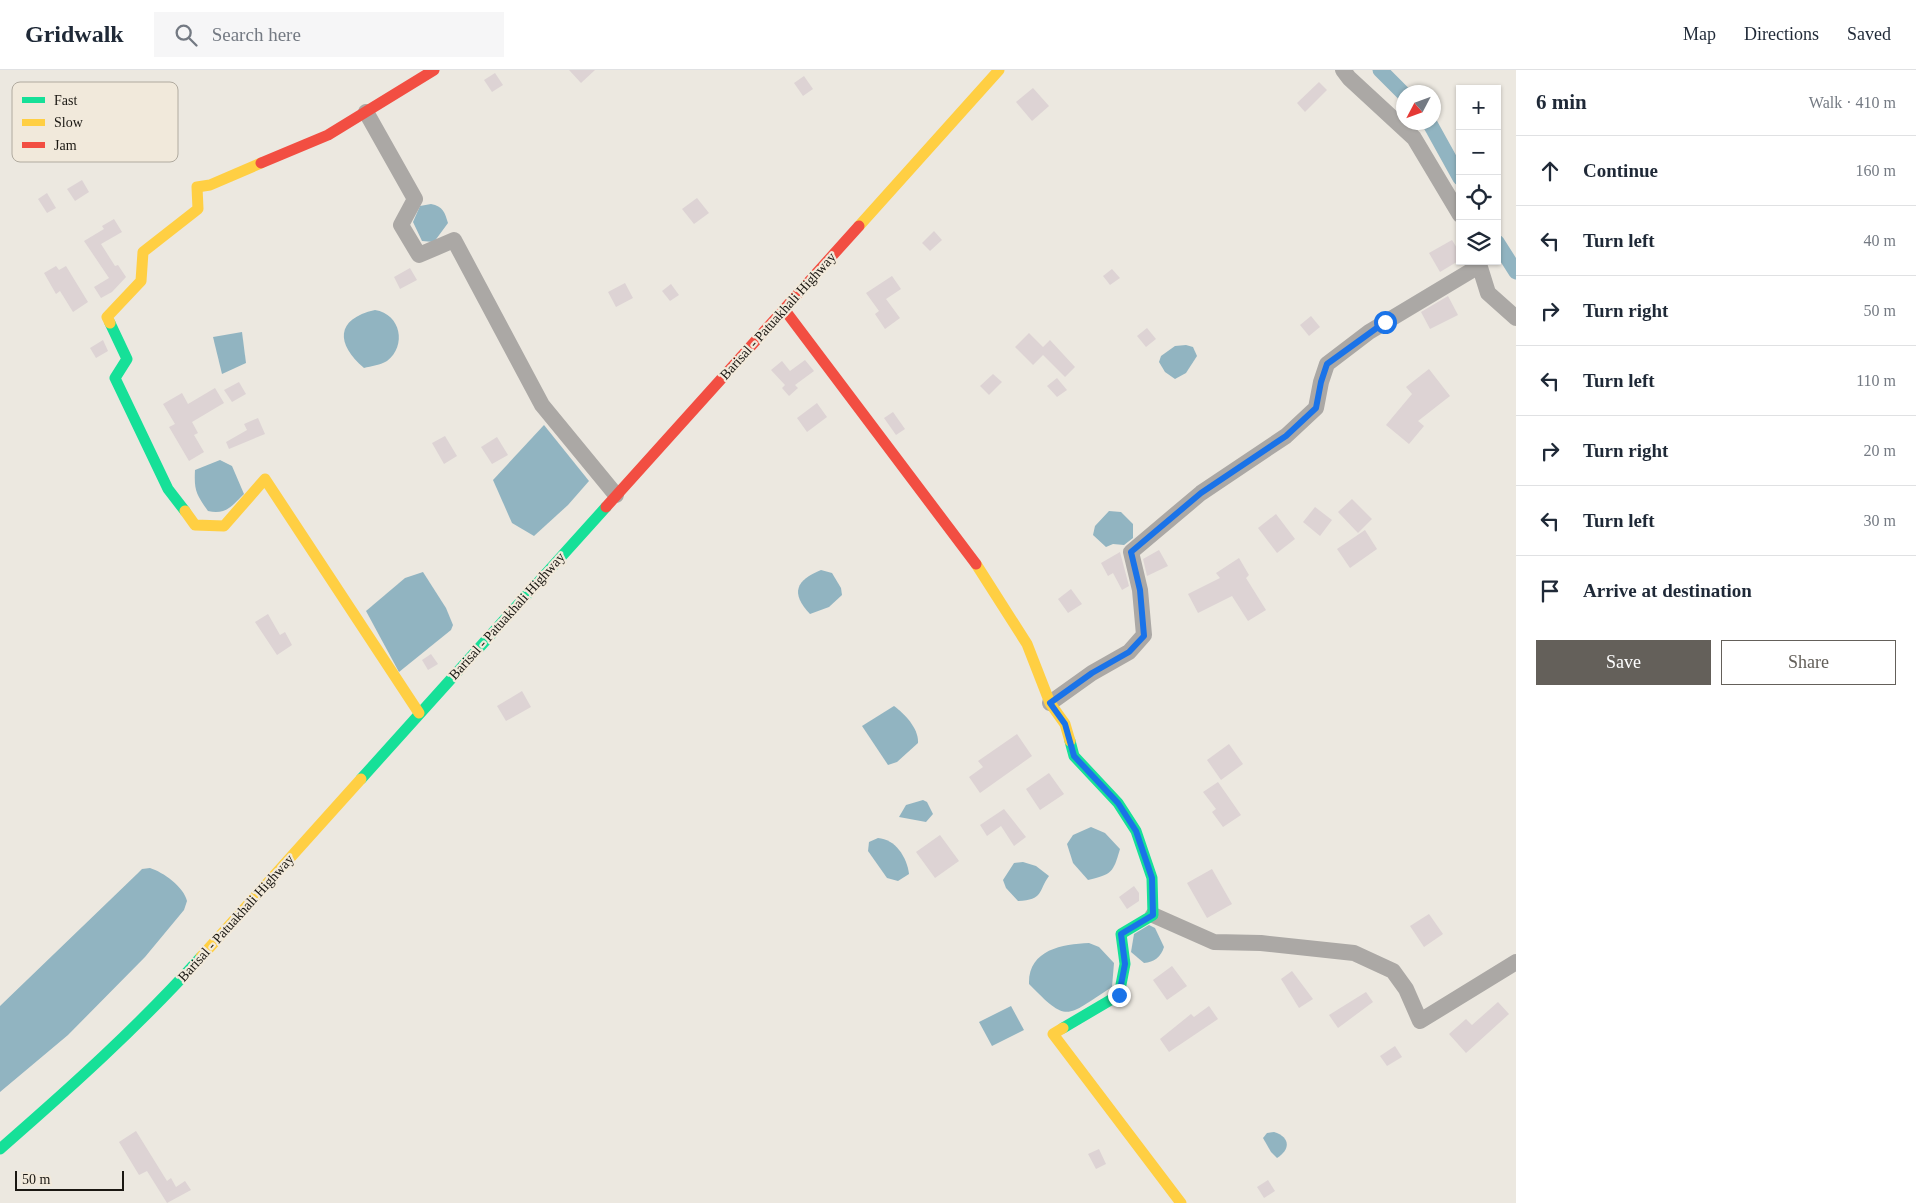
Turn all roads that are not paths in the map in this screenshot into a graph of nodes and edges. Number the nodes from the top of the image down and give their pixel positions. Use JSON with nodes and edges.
{"nodes":[{"id":1,"x":434,"y":70,"type":"edge"},
{"id":2,"x":999,"y":70,"type":"edge"},
{"id":3,"x":1343,"y":70,"type":"edge"},
{"id":4,"x":366,"y":112,"type":"junction"},
{"id":5,"x":1456,"y":208,"type":"edge"},
{"id":6,"x":1477,"y":265,"type":"edge"},
{"id":7,"x":1479,"y":265,"type":"edge"},
{"id":8,"x":784,"y":309,"type":"junction"},
{"id":9,"x":1516,"y":318,"type":"edge"},
{"id":10,"x":616,"y":495,"type":"junction"},
{"id":11,"x":1050,"y":703,"type":"junction"},
{"id":12,"x":419,"y":713,"type":"junction"},
{"id":13,"x":1153,"y":915,"type":"junction"},
{"id":14,"x":1516,"y":962,"type":"edge"},
{"id":15,"x":0,"y":1148,"type":"edge"},
{"id":16,"x":1181,"y":1203,"type":"edge"}],
"edges":[{"from":1,"to":4,"type":"main road"},
{"from":2,"to":8,"type":"main road","name":"Barisal - Patuakhali Highway"},
{"from":3,"to":5,"type":"street"},
{"from":4,"to":10,"type":"street"},
{"from":4,"to":12,"type":"main road"},
{"from":6,"to":11,"type":"street"},
{"from":7,"to":9,"type":"street"},
{"from":8,"to":10,"type":"main road","name":"Barisal - Patuakhali Highway"},
{"from":8,"to":11,"type":"main road"},
{"from":10,"to":12,"type":"main road","name":"Barisal - Patuakhali Highway"},
{"from":11,"to":13,"type":"main road"},
{"from":12,"to":15,"type":"main road","name":"Barisal - Patuakhali Highway"},
{"from":13,"to":14,"type":"street"},
{"from":13,"to":16,"type":"main road"}]}
